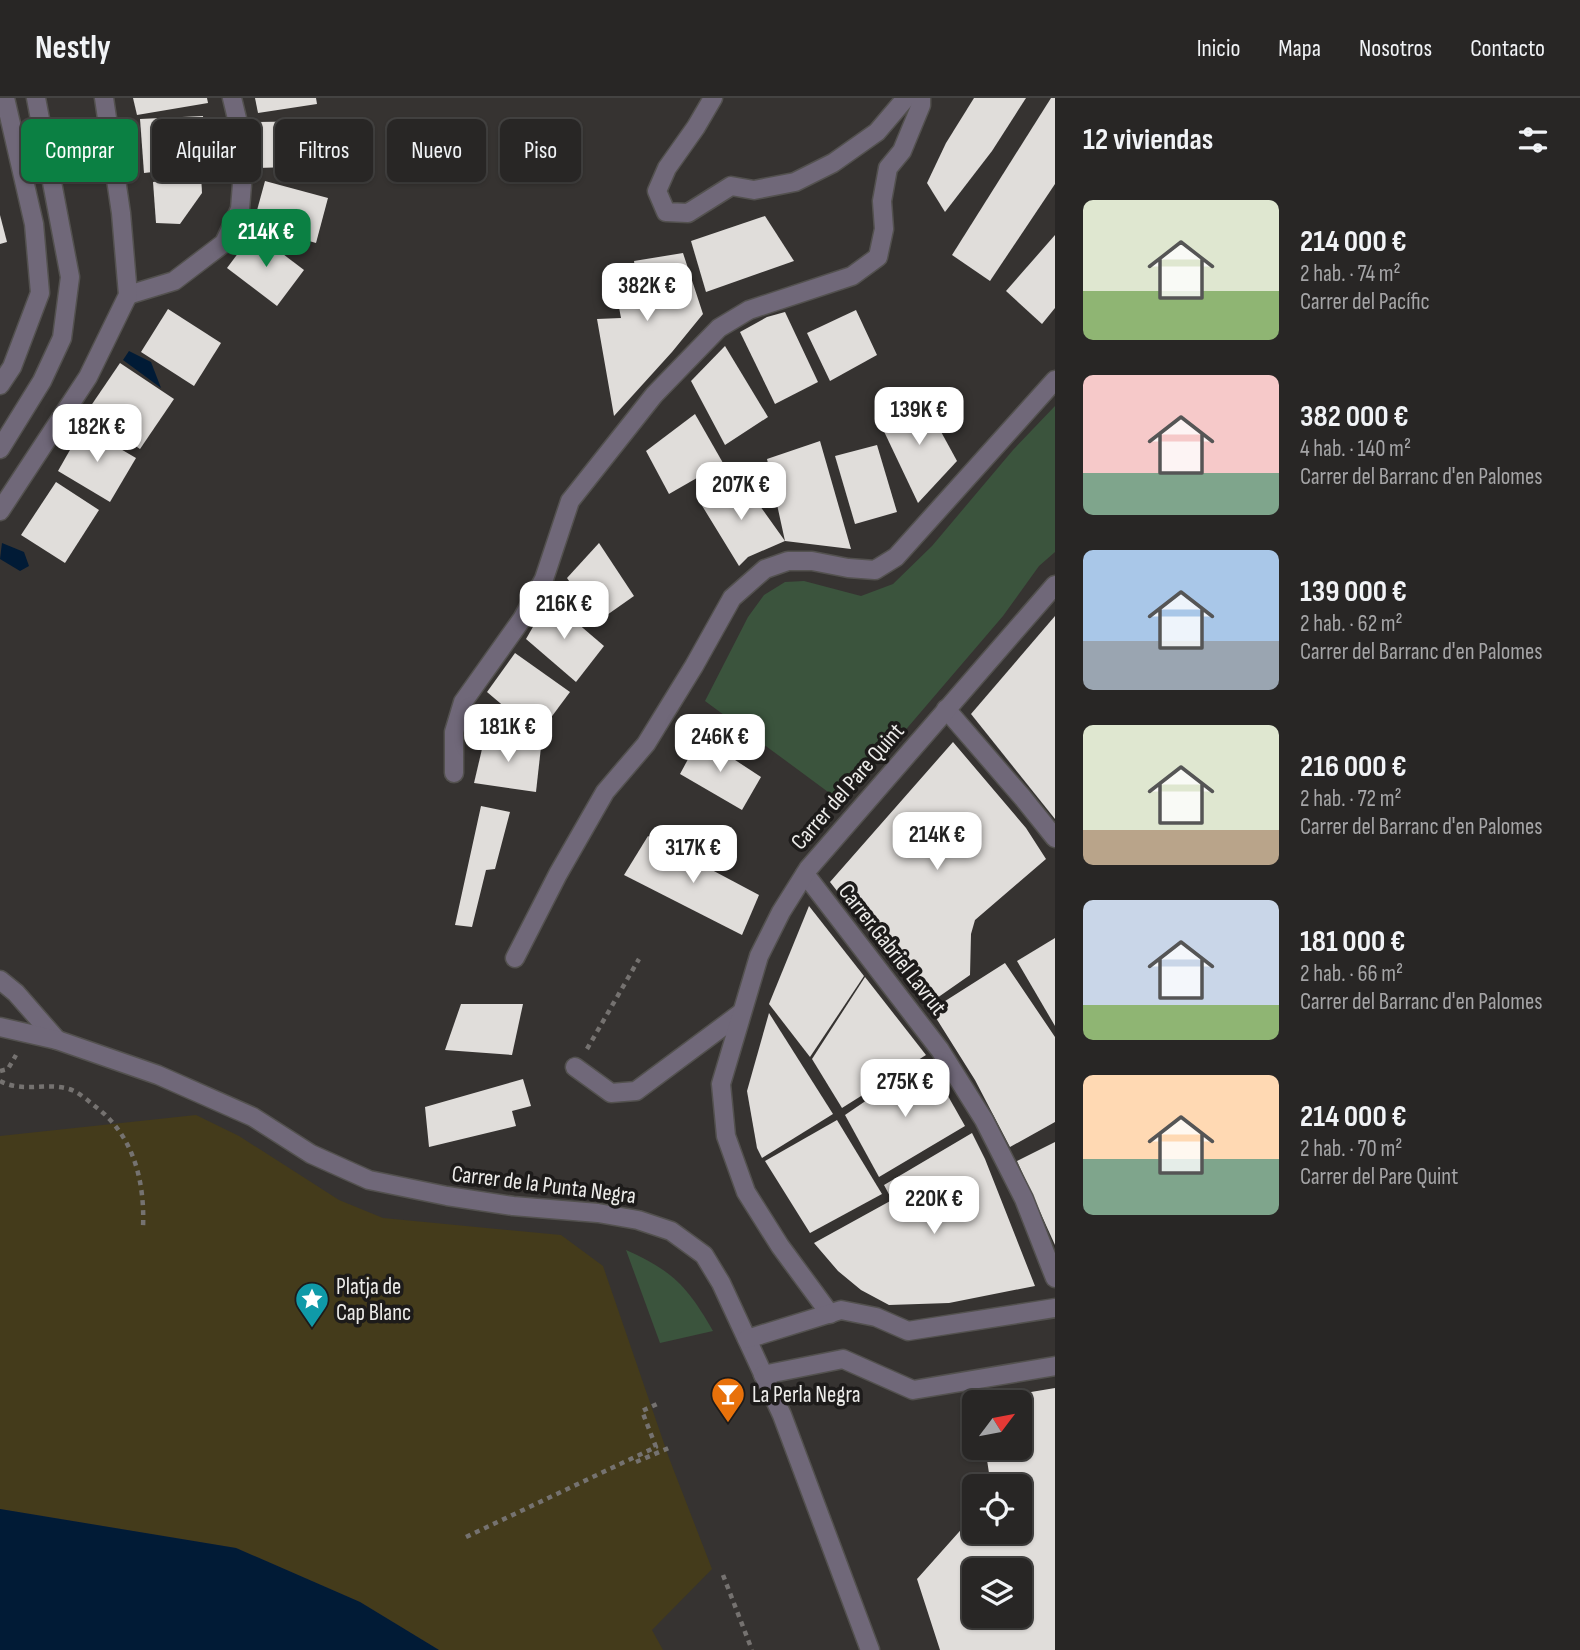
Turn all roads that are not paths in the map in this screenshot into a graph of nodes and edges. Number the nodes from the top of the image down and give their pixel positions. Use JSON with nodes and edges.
{"nodes":[{"id":1,"x":5,"y":98,"type":"edge"},
{"id":2,"x":36,"y":98,"type":"edge"},
{"id":3,"x":104,"y":98,"type":"edge"},
{"id":4,"x":232,"y":98,"type":"edge"},
{"id":5,"x":713,"y":98,"type":"edge"},
{"id":6,"x":906,"y":98,"type":"edge"},
{"id":7,"x":922,"y":98,"type":"edge"},
{"id":8,"x":128,"y":295,"type":"junction"},
{"id":9,"x":1055,"y":380,"type":"edge"},
{"id":10,"x":0,"y":385,"type":"edge"},
{"id":11,"x":0,"y":449,"type":"edge"},
{"id":12,"x":0,"y":511,"type":"edge"},
{"id":13,"x":1055,"y":585,"type":"edge"},
{"id":14,"x":946,"y":709,"type":"junction"},
{"id":15,"x":454,"y":773,"type":"dead end"},
{"id":16,"x":1055,"y":838,"type":"edge"},
{"id":17,"x":805,"y":874,"type":"junction"},
{"id":18,"x":515,"y":958,"type":"dead end"},
{"id":19,"x":0,"y":980,"type":"edge"},
{"id":20,"x":741,"y":1013,"type":"junction"},
{"id":21,"x":0,"y":1027,"type":"edge"},
{"id":22,"x":57,"y":1040,"type":"junction"},
{"id":23,"x":575,"y":1067,"type":"road end"},
{"id":24,"x":1055,"y":1279,"type":"edge"},
{"id":25,"x":1055,"y":1308,"type":"edge"},
{"id":26,"x":830,"y":1314,"type":"junction"},
{"id":27,"x":747,"y":1339,"type":"junction"},
{"id":28,"x":1055,"y":1366,"type":"edge"},
{"id":29,"x":763,"y":1375,"type":"junction"},
{"id":30,"x":870,"y":1650,"type":"edge"}],
"edges":[{"from":1,"to":10,"type":"street"},
{"from":2,"to":11,"type":"street"},
{"from":3,"to":8,"type":"street"},
{"from":4,"to":8,"type":"street"},
{"from":5,"to":6,"type":"street"},
{"from":7,"to":15,"type":"street"},
{"from":8,"to":12,"type":"street"},
{"from":9,"to":18,"type":"street"},
{"from":13,"to":14,"type":"street","name":"Carrer del Pare Quint"},
{"from":14,"to":16,"type":"street"},
{"from":14,"to":17,"type":"street","name":"Carrer del Pare Quint"},
{"from":17,"to":20,"type":"street","name":"Carrer del Pare Quint"},
{"from":17,"to":24,"type":"street","name":"Carrer Gabriel Lavrut"},
{"from":19,"to":22,"type":"street"},
{"from":20,"to":23,"type":"street"},
{"from":20,"to":26,"type":"street","name":"Carrer del Pare Quint"},
{"from":21,"to":22,"type":"street","name":"Carrer de la Punta Negra"},
{"from":22,"to":27,"type":"street","name":"Carrer de la Punta Negra"},
{"from":25,"to":26,"type":"street"},
{"from":26,"to":27,"type":"street"},
{"from":27,"to":29,"type":"street","name":"Carrer de la Punta Negra"},
{"from":28,"to":29,"type":"street"},
{"from":29,"to":30,"type":"street","name":"Carrer de la Punta Negra"}]}
